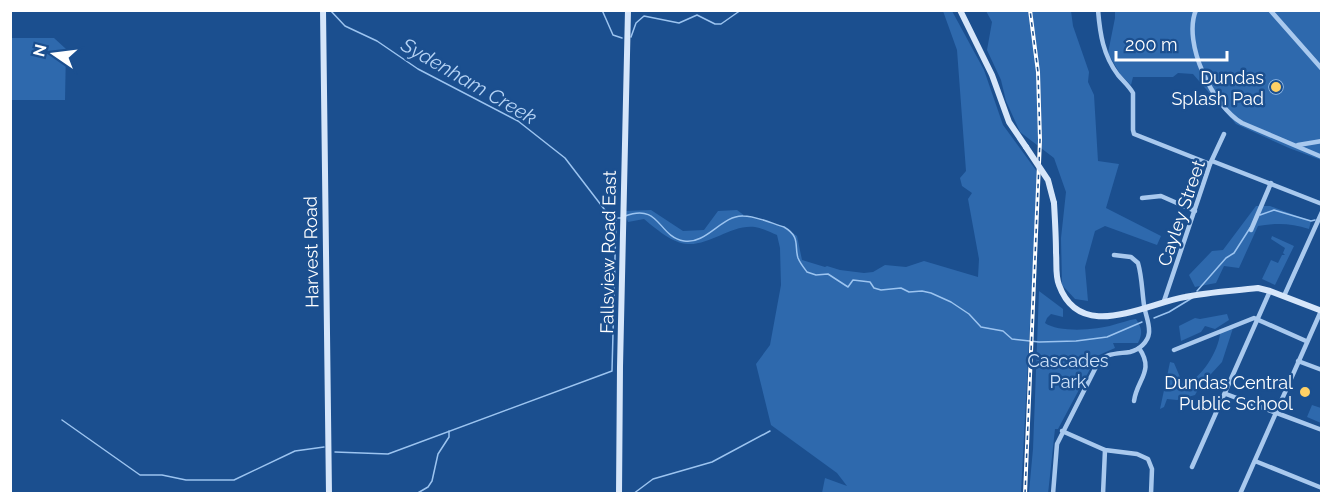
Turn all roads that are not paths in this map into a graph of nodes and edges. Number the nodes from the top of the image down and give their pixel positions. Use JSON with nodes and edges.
{"nodes":[{"id":1,"x":323,"y":10,"type":"edge"},
{"id":2,"x":628,"y":10,"type":"edge"},
{"id":3,"x":960,"y":10,"type":"edge"},
{"id":4,"x":1098,"y":10,"type":"edge"},
{"id":5,"x":1196,"y":10,"type":"edge"},
{"id":6,"x":1270,"y":10,"type":"edge"},
{"id":7,"x":1322,"y":69,"type":"edge"},
{"id":8,"x":1224,"y":134,"type":"dead end"},
{"id":9,"x":1322,"y":141,"type":"edge"},
{"id":10,"x":1298,"y":146,"type":"junction"},
{"id":11,"x":1322,"y":157,"type":"edge"},
{"id":12,"x":1211,"y":162,"type":"junction"},
{"id":13,"x":1271,"y":183,"type":"junction"},
{"id":14,"x":1142,"y":198,"type":"dead end"},
{"id":15,"x":1322,"y":204,"type":"edge"},
{"id":16,"x":1195,"y":211,"type":"junction"},
{"id":17,"x":1322,"y":212,"type":"edge"},
{"id":18,"x":1251,"y":230,"type":"dead end"},
{"id":19,"x":1114,"y":255,"type":"dead end"},
{"id":20,"x":1270,"y":291,"type":"junction"},
{"id":21,"x":1284,"y":296,"type":"junction"},
{"id":22,"x":1164,"y":302,"type":"junction"},
{"id":23,"x":1144,"y":308,"type":"junction"},
{"id":24,"x":1321,"y":311,"type":"edge"},
{"id":25,"x":1258,"y":318,"type":"junction"},
{"id":26,"x":1306,"y":341,"type":"junction"},
{"id":27,"x":1139,"y":348,"type":"junction"},
{"id":28,"x":1174,"y":350,"type":"dead end"},
{"id":29,"x":1298,"y":361,"type":"junction"},
{"id":30,"x":1322,"y":370,"type":"edge"},
{"id":31,"x":1226,"y":394,"type":"junction"},
{"id":32,"x":1134,"y":401,"type":"dead end"},
{"id":33,"x":1276,"y":412,"type":"junction"},
{"id":34,"x":1322,"y":430,"type":"edge"},
{"id":35,"x":1062,"y":431,"type":"junction"},
{"id":36,"x":1105,"y":450,"type":"junction"},
{"id":37,"x":1255,"y":461,"type":"junction"},
{"id":38,"x":1192,"y":467,"type":"dead end"},
{"id":39,"x":1322,"y":488,"type":"edge"},
{"id":40,"x":328,"y":494,"type":"edge"},
{"id":41,"x":619,"y":494,"type":"edge"},
{"id":42,"x":1053,"y":494,"type":"edge"},
{"id":43,"x":1103,"y":494,"type":"edge"},
{"id":44,"x":1151,"y":494,"type":"edge"},
{"id":45,"x":1240,"y":494,"type":"edge"}],
"edges":[{"from":1,"to":40,"type":"street","name":"Harvest Road"},
{"from":2,"to":41,"type":"street","name":"Fallsview Road East"},
{"from":3,"to":23,"type":"street","bridge":true},
{"from":4,"to":12,"type":"street"},
{"from":5,"to":10,"type":"street"},
{"from":6,"to":7,"type":"street"},
{"from":8,"to":12,"type":"street","name":"Cayley Street"},
{"from":9,"to":10,"type":"street"},
{"from":10,"to":11,"type":"street"},
{"from":12,"to":13,"type":"street"},
{"from":12,"to":16,"type":"street","name":"Cayley Street"},
{"from":13,"to":15,"type":"street"},
{"from":13,"to":18,"type":"street"},
{"from":14,"to":16,"type":"street"},
{"from":16,"to":22,"type":"street","name":"Cayley Street"},
{"from":17,"to":21,"type":"street"},
{"from":19,"to":23,"type":"street"},
{"from":20,"to":21,"type":"street"},
{"from":20,"to":22,"type":"street"},
{"from":20,"to":25,"type":"street"},
{"from":21,"to":24,"type":"street"},
{"from":22,"to":23,"type":"street"},
{"from":23,"to":27,"type":"street"},
{"from":24,"to":26,"type":"street"},
{"from":25,"to":26,"type":"street"},
{"from":25,"to":28,"type":"street"},
{"from":25,"to":31,"type":"street"},
{"from":26,"to":29,"type":"street"},
{"from":27,"to":32,"type":"street"},
{"from":27,"to":35,"type":"street"},
{"from":29,"to":30,"type":"street"},
{"from":29,"to":33,"type":"street"},
{"from":31,"to":33,"type":"street"},
{"from":31,"to":38,"type":"street"},
{"from":33,"to":34,"type":"street"},
{"from":33,"to":37,"type":"street"},
{"from":35,"to":36,"type":"street"},
{"from":35,"to":42,"type":"street"},
{"from":36,"to":43,"type":"street"},
{"from":36,"to":44,"type":"street"},
{"from":37,"to":39,"type":"street"},
{"from":37,"to":45,"type":"street"}]}
